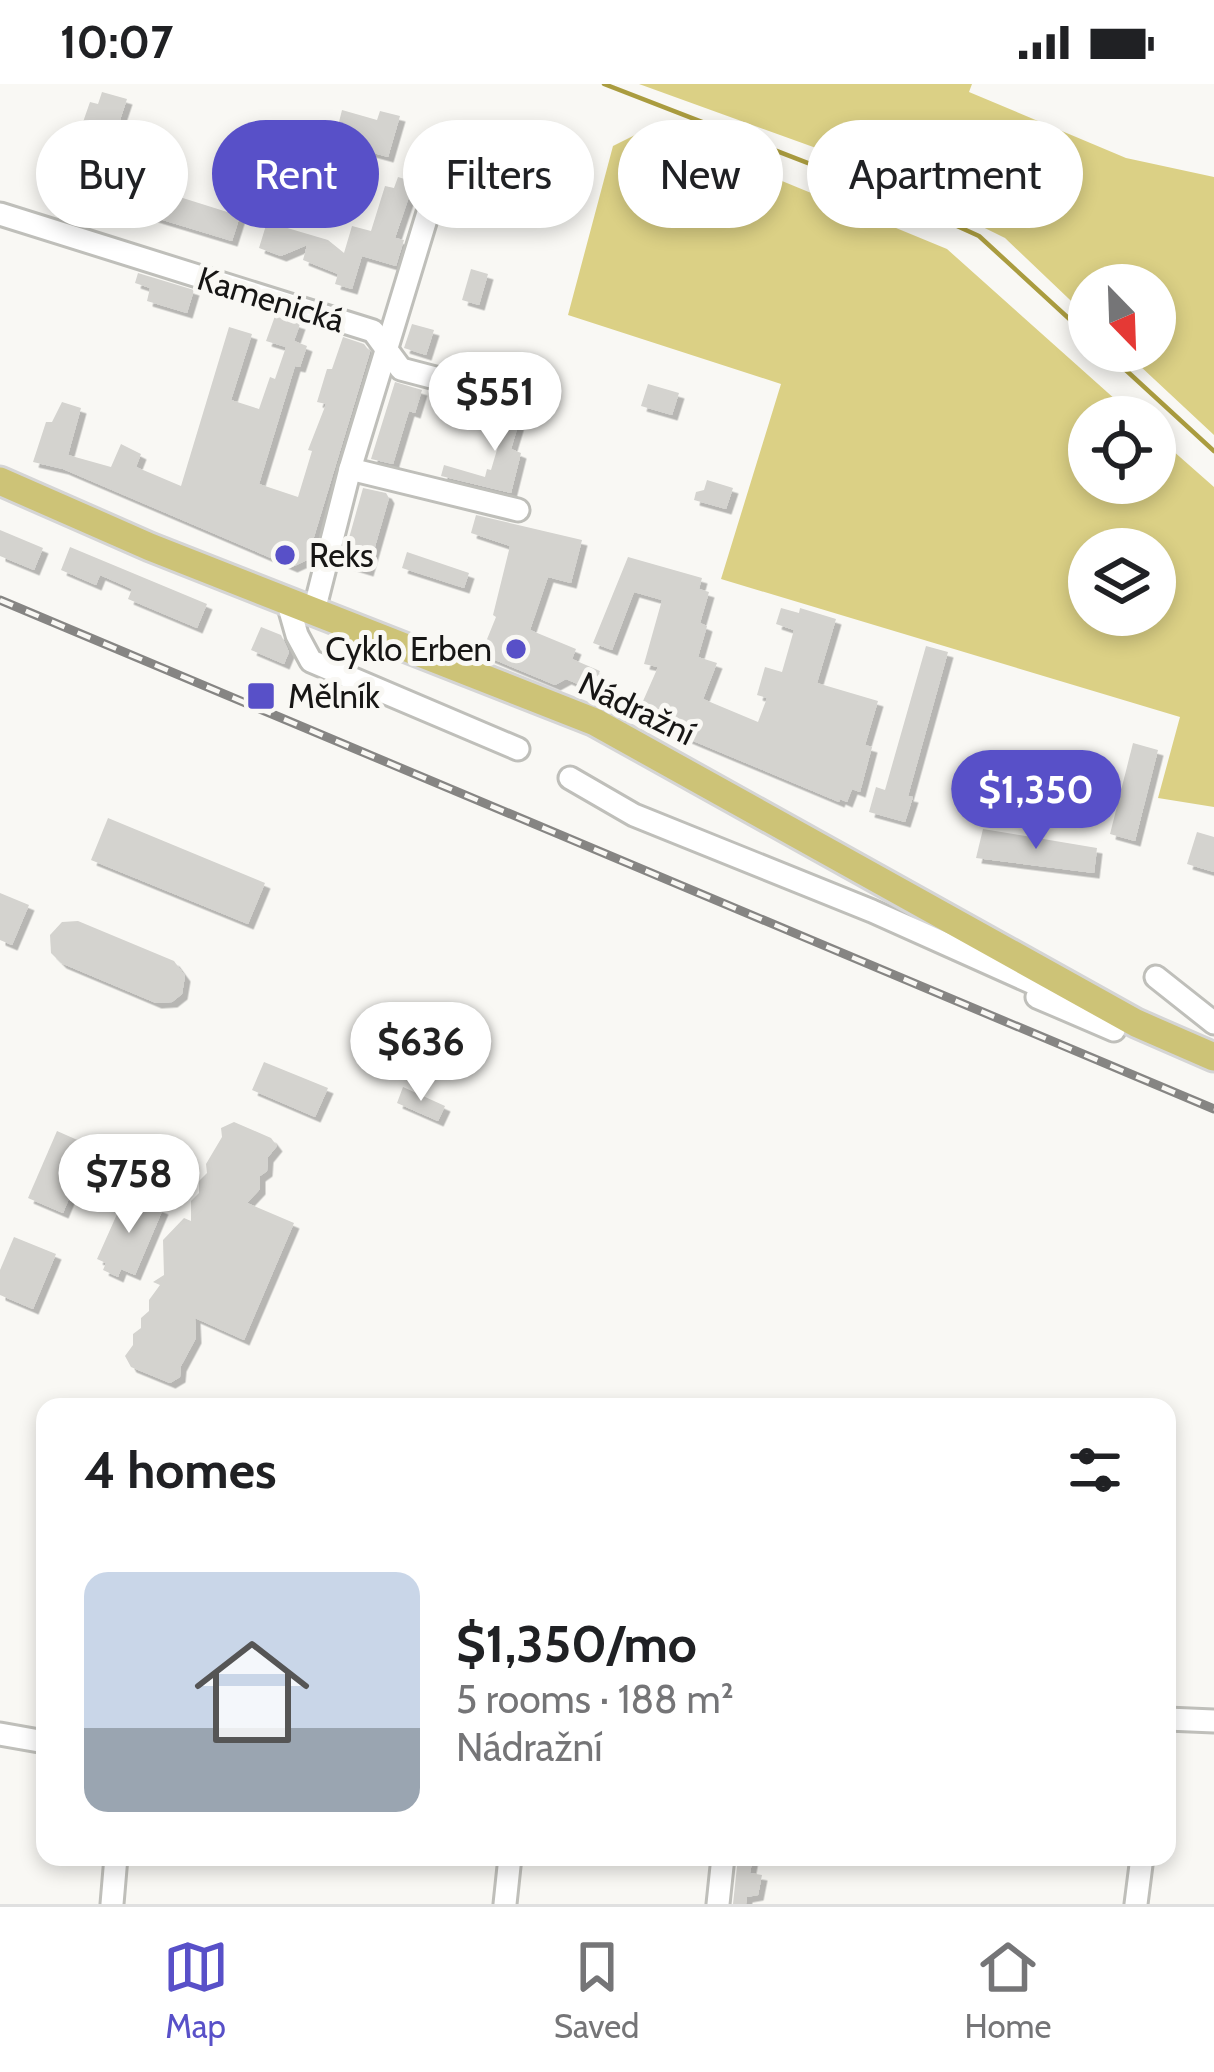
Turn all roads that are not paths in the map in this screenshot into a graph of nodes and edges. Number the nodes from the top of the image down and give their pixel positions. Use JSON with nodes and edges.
{"nodes":[{"id":1,"x":0,"y":214,"type":"edge"},
{"id":2,"x":424,"y":228,"type":"edge"},
{"id":3,"x":388,"y":351,"type":"junction"},
{"id":4,"x":527,"y":402,"type":"dead end"},
{"id":5,"x":350,"y":470,"type":"junction"},
{"id":6,"x":0,"y":481,"type":"edge"},
{"id":7,"x":518,"y":510,"type":"dead end"},
{"id":8,"x":286,"y":600,"type":"junction"},
{"id":9,"x":314,"y":611,"type":"junction"},
{"id":10,"x":518,"y":748,"type":"dead end"},
{"id":11,"x":570,"y":778,"type":"dead end"},
{"id":12,"x":1156,"y":977,"type":"dead end"},
{"id":13,"x":1006,"y":983,"type":"dead end"},
{"id":14,"x":1073,"y":1000,"type":"junction"},
{"id":15,"x":1214,"y":1023,"type":"edge"},
{"id":16,"x":1114,"y":1030,"type":"dead end"},
{"id":17,"x":1214,"y":1057,"type":"edge"},
{"id":18,"x":1176,"y":1719,"type":"edge"},
{"id":19,"x":1214,"y":1721,"type":"edge"},
{"id":20,"x":0,"y":1734,"type":"edge"},
{"id":21,"x":36,"y":1740,"type":"edge"},
{"id":22,"x":115,"y":1866,"type":"edge"},
{"id":23,"x":509,"y":1866,"type":"edge"},
{"id":24,"x":722,"y":1866,"type":"edge"},
{"id":25,"x":1141,"y":1866,"type":"edge"},
{"id":26,"x":112,"y":1904,"type":"edge"},
{"id":27,"x":505,"y":1904,"type":"edge"},
{"id":28,"x":718,"y":1904,"type":"edge"},
{"id":29,"x":1136,"y":1904,"type":"edge"}],
"edges":[{"from":1,"to":3,"type":"street","name":"Kamenická"},
{"from":2,"to":3,"type":"street"},
{"from":3,"to":4,"type":"street","name":"Kamenická"},
{"from":3,"to":5,"type":"street"},
{"from":5,"to":7,"type":"street"},
{"from":5,"to":9,"type":"street"},
{"from":6,"to":8,"type":"main road","name":"Nádražní"},
{"from":8,"to":9,"type":"main road","name":"Nádražní"},
{"from":8,"to":10,"type":"street"},
{"from":9,"to":14,"type":"main road","name":"Nádražní"},
{"from":11,"to":14,"type":"street"},
{"from":12,"to":15,"type":"street"},
{"from":13,"to":14,"type":"street"},
{"from":14,"to":16,"type":"street"},
{"from":14,"to":17,"type":"main road","name":"Nádražní"},
{"from":18,"to":19,"type":"street"},
{"from":20,"to":21,"type":"street"},
{"from":22,"to":26,"type":"street"},
{"from":23,"to":27,"type":"street"},
{"from":24,"to":28,"type":"street"},
{"from":25,"to":29,"type":"street"}]}
